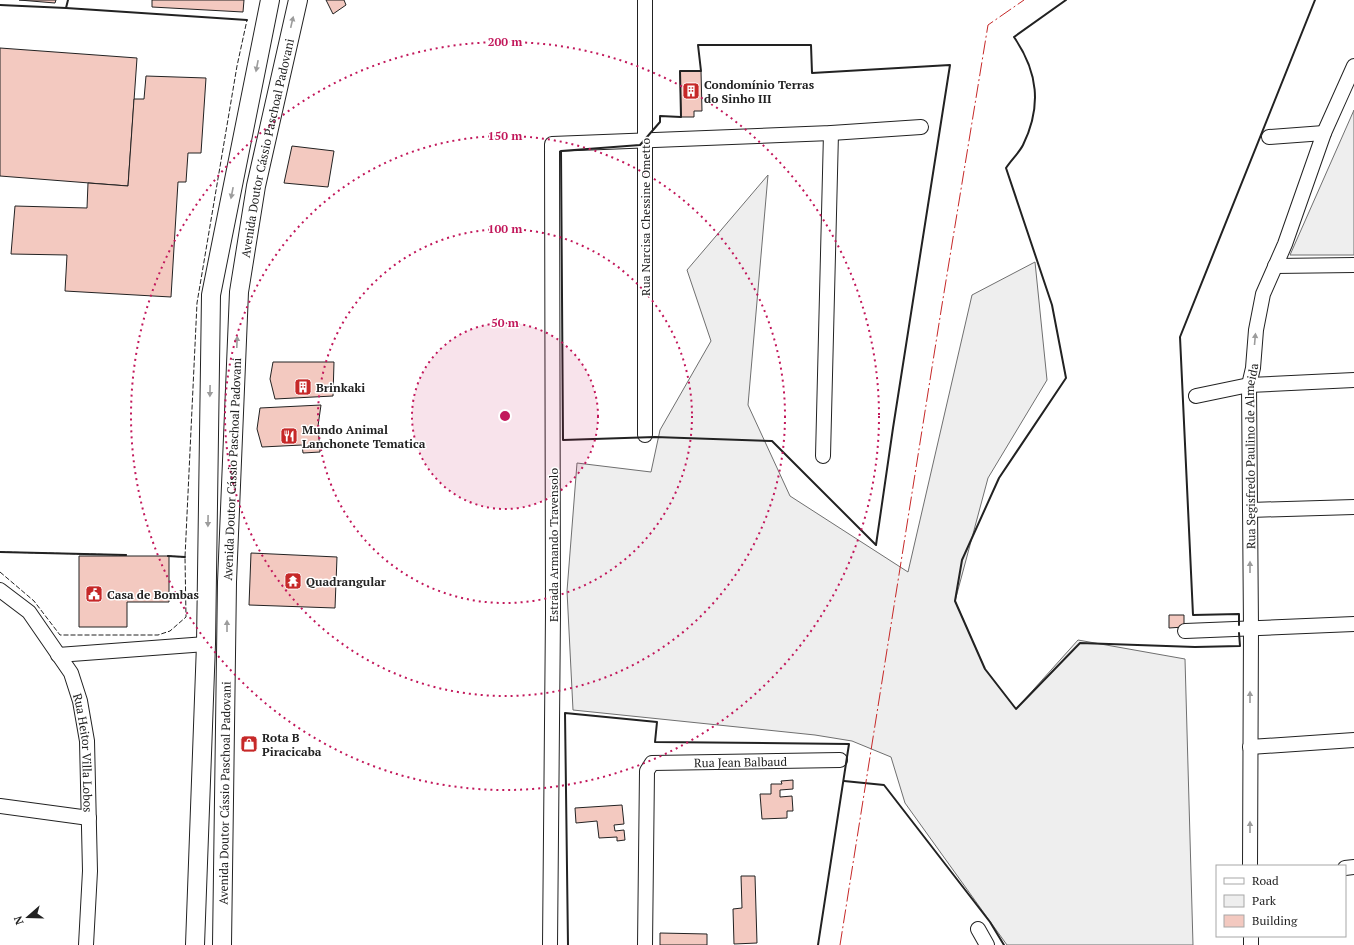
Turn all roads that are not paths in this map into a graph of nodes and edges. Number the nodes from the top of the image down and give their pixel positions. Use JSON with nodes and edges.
{"nodes":[{"id":1,"x":270,"y":0,"type":"edge"},
{"id":2,"x":298,"y":0,"type":"edge"},
{"id":3,"x":645,"y":0,"type":"edge"},
{"id":4,"x":1354,"y":66,"type":"edge"},
{"id":5,"x":249,"y":107,"type":"junction"},
{"id":6,"x":921,"y":127,"type":"dead end"},
{"id":7,"x":831,"y":133,"type":"junction"},
{"id":8,"x":1324,"y":133,"type":"junction"},
{"id":9,"x":1268,"y":137,"type":"dead end"},
{"id":10,"x":646,"y":140,"type":"junction"},
{"id":11,"x":260,"y":168,"type":"junction"},
{"id":12,"x":1354,"y":265,"type":"edge"},
{"id":13,"x":1275,"y":266,"type":"junction"},
{"id":14,"x":1354,"y":380,"type":"edge"},
{"id":15,"x":1249,"y":385,"type":"junction"},
{"id":16,"x":1196,"y":396,"type":"dead end"},
{"id":17,"x":645,"y":435,"type":"dead end"},
{"id":18,"x":823,"y":456,"type":"dead end"},
{"id":19,"x":1354,"y":507,"type":"edge"},
{"id":20,"x":1250,"y":510,"type":"junction"},
{"id":21,"x":0,"y":590,"type":"edge"},
{"id":22,"x":1354,"y":624,"type":"edge"},
{"id":23,"x":1251,"y":628,"type":"junction"},
{"id":24,"x":1185,"y":631,"type":"dead end"},
{"id":25,"x":206,"y":644,"type":"junction"},
{"id":26,"x":58,"y":655,"type":"junction"},
{"id":27,"x":226,"y":700,"type":"junction"},
{"id":28,"x":1354,"y":740,"type":"edge"},
{"id":29,"x":1250,"y":747,"type":"junction"},
{"id":30,"x":840,"y":760,"type":"dead end"},
{"id":31,"x":0,"y":810,"type":"edge"},
{"id":32,"x":89,"y":818,"type":"junction"},
{"id":33,"x":1250,"y":865,"type":"edge"},
{"id":34,"x":978,"y":930,"type":"dead end"},
{"id":35,"x":86,"y":945,"type":"edge"},
{"id":36,"x":195,"y":945,"type":"edge"},
{"id":37,"x":222,"y":945,"type":"edge"},
{"id":38,"x":550,"y":945,"type":"edge"},
{"id":39,"x":645,"y":945,"type":"edge"},
{"id":40,"x":987,"y":945,"type":"edge"}],
"edges":[{"from":1,"to":5,"type":"main road","name":"Avenida Doutor Cássio Paschoal Padovani","one_way":true},
{"from":11,"to":2,"type":"main road","name":"Avenida Doutor Cássio Paschoal Padovani","one_way":true},
{"from":3,"to":10,"type":"street","name":"Rua Narcisa Chessine Ometto"},
{"from":4,"to":8,"type":"street","name":"Rua Segisfredo Paulino de Almeida"},
{"from":5,"to":11,"type":"main road"},
{"from":5,"to":25,"type":"main road","name":"Avenida Doutor Cássio Paschoal Padovani","one_way":true},
{"from":6,"to":7,"type":"street"},
{"from":7,"to":10,"type":"street"},
{"from":7,"to":18,"type":"street"},
{"from":8,"to":9,"type":"street"},
{"from":8,"to":13,"type":"street","name":"Rua Segisfredo Paulino de Almeida"},
{"from":10,"to":17,"type":"street","name":"Rua Narcisa Chessine Ometto"},
{"from":10,"to":38,"type":"street","name":"Estrada Armando Travensolo"},
{"from":27,"to":11,"type":"main road","name":"Avenida Doutor Cássio Paschoal Padovani","one_way":true},
{"from":12,"to":13,"type":"street"},
{"from":15,"to":13,"type":"street","name":"Rua Segisfredo Paulino de Almeida","one_way":true},
{"from":14,"to":15,"type":"street"},
{"from":15,"to":16,"type":"street"},
{"from":15,"to":20,"type":"street","name":"Rua Segisfredo Paulino de Almeida"},
{"from":19,"to":20,"type":"street"},
{"from":23,"to":20,"type":"street","name":"Rua Segisfredo Paulino de Almeida","one_way":true},
{"from":21,"to":26,"type":"street","name":"Rua Heitor Villa Lobos"},
{"from":22,"to":23,"type":"street"},
{"from":23,"to":24,"type":"street"},
{"from":29,"to":23,"type":"street","name":"Rua Segisfredo Paulino de Almeida","one_way":true},
{"from":25,"to":26,"type":"street"},
{"from":25,"to":27,"type":"main road"},
{"from":25,"to":36,"type":"main road","name":"Avenida Doutor Cássio Paschoal Padovani"},
{"from":26,"to":32,"type":"street","name":"Rua Heitor Villa Lobos"},
{"from":27,"to":37,"type":"main road","name":"Avenida Doutor Cássio Paschoal Padovani"},
{"from":28,"to":29,"type":"street"},
{"from":33,"to":29,"type":"street","name":"Rua Segisfredo Paulino de Almeida","one_way":true},
{"from":30,"to":39,"type":"street","name":"Rua Jean Balbaud"},
{"from":31,"to":32,"type":"street"},
{"from":32,"to":35,"type":"street","name":"Rua Heitor Villa Lobos"},
{"from":34,"to":40,"type":"street"}]}
